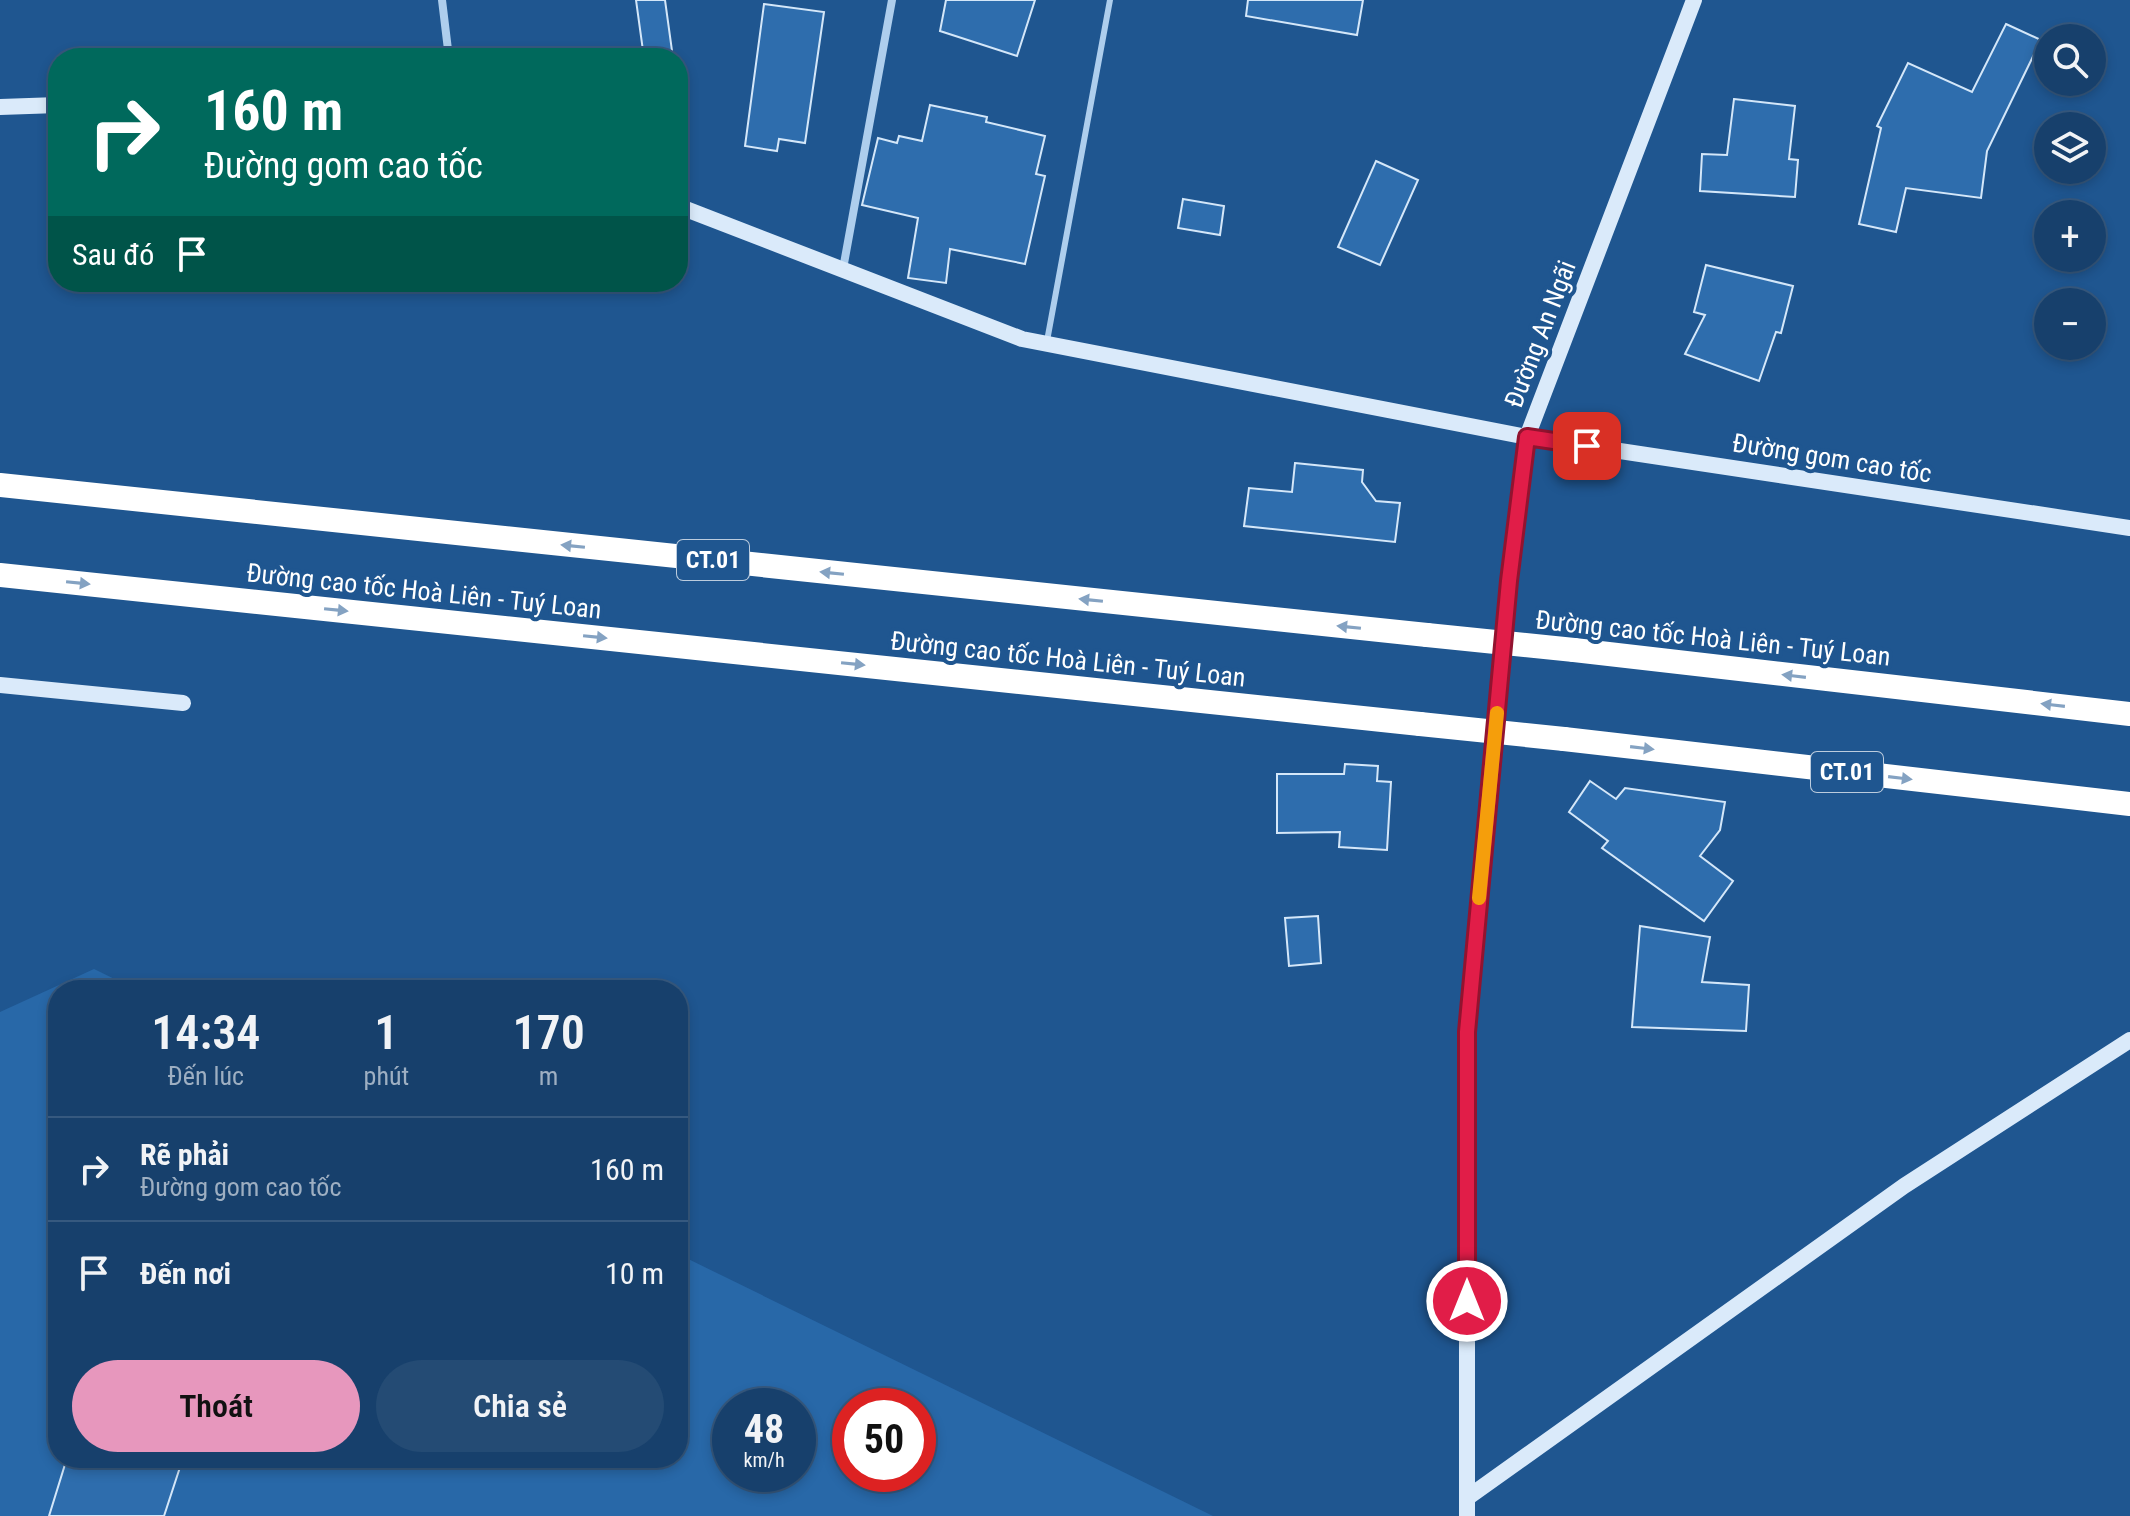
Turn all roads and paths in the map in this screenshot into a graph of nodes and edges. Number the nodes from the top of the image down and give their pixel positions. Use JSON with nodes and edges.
{"nodes":[{"id":1,"x":442,"y":0,"type":"edge"},
{"id":2,"x":892,"y":0,"type":"edge"},
{"id":3,"x":1110,"y":0,"type":"edge"},
{"id":4,"x":1694,"y":0,"type":"edge"},
{"id":5,"x":448,"y":48,"type":"edge"},
{"id":6,"x":48,"y":105,"type":"edge"},
{"id":7,"x":0,"y":107,"type":"edge"},
{"id":8,"x":688,"y":210,"type":"edge"},
{"id":9,"x":843,"y":270,"type":"junction"},
{"id":10,"x":1047,"y":344,"type":"junction"},
{"id":11,"x":1527,"y":437,"type":"junction"},
{"id":12,"x":0,"y":485,"type":"edge"},
{"id":13,"x":2130,"y":528,"type":"edge"},
{"id":14,"x":0,"y":575,"type":"edge"},
{"id":15,"x":0,"y":685,"type":"edge"},
{"id":16,"x":183,"y":703,"type":"dead end"},
{"id":17,"x":2130,"y":714,"type":"edge"},
{"id":18,"x":2130,"y":804,"type":"edge"},
{"id":19,"x":2130,"y":1040,"type":"edge"},
{"id":20,"x":1467,"y":1498,"type":"junction"},
{"id":21,"x":1467,"y":1516,"type":"edge"}],
"edges":[{"from":1,"to":5,"type":"street"},
{"from":2,"to":9,"type":"street"},
{"from":3,"to":10,"type":"lane"},
{"from":4,"to":11,"type":"main road","name":"Đường An Ngãi"},
{"from":6,"to":7,"type":"main road"},
{"from":8,"to":9,"type":"main road","name":"Đường gom cao tốc"},
{"from":9,"to":10,"type":"main road","name":"Đường gom cao tốc"},
{"from":10,"to":11,"type":"main road","name":"Đường gom cao tốc"},
{"from":11,"to":13,"type":"main road","name":"Đường gom cao tốc"},
{"from":11,"to":20,"type":"main road","name":"Đường An Ngãi"},
{"from":17,"to":12,"type":"highway","name":"Đường cao tốc Hoà Liên - Tuý Loan","number":"CT.01","one_way":true,"bridge":true},
{"from":14,"to":18,"type":"highway","name":"Đường cao tốc Hoà Liên - Tuý Loan","number":"CT.01","one_way":true,"bridge":true},
{"from":15,"to":16,"type":"main road"},
{"from":19,"to":20,"type":"main road"},
{"from":20,"to":21,"type":"main road","name":"Đường An Ngãi"}]}
